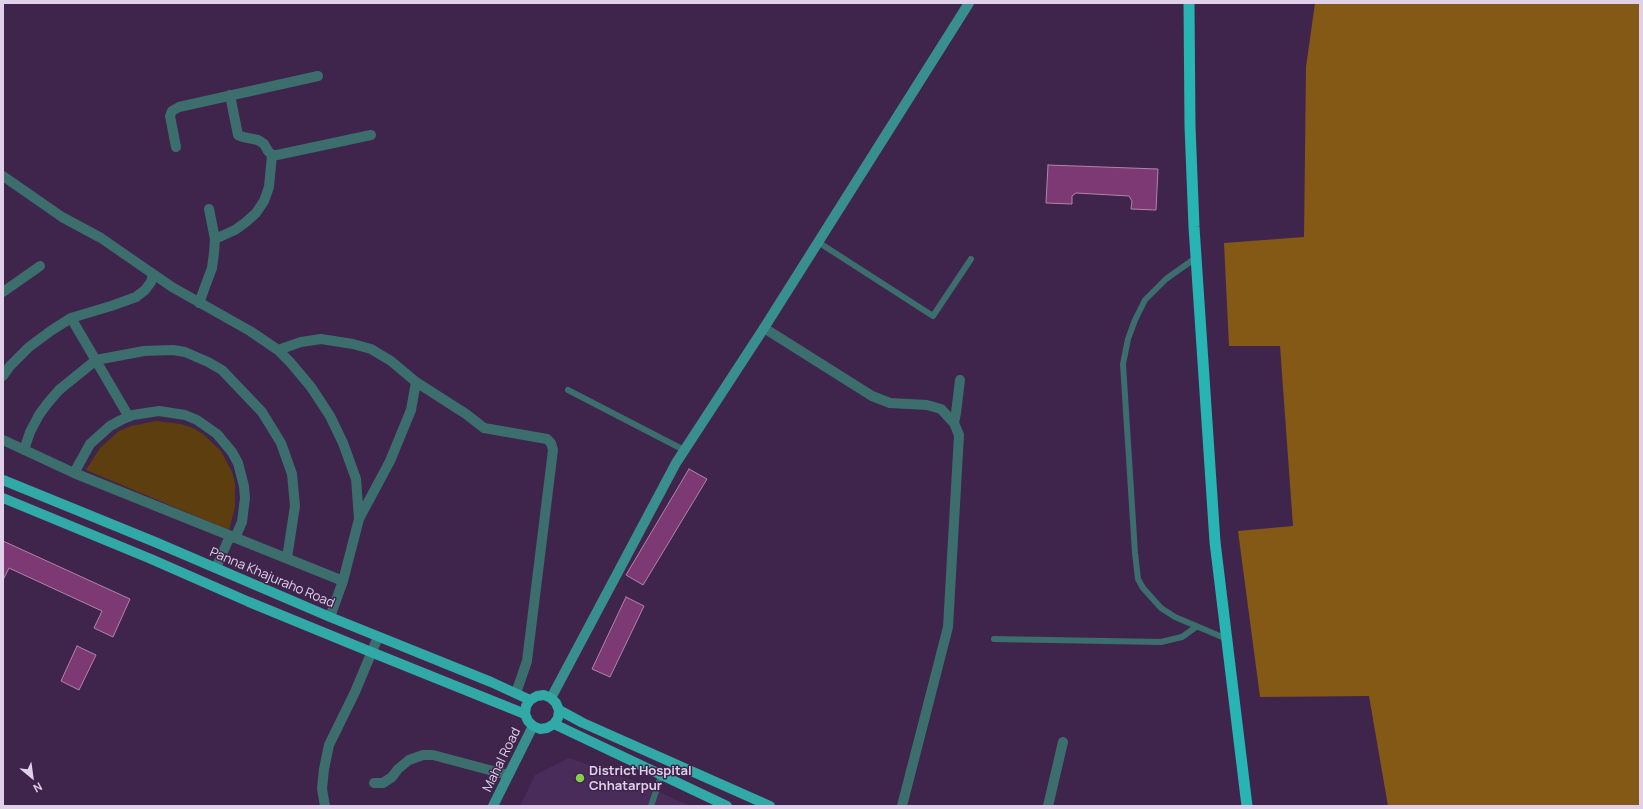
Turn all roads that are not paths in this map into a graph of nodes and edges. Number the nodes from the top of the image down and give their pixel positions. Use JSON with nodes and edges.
{"nodes":[{"id":1,"x":968,"y":3,"type":"edge"},
{"id":2,"x":1189,"y":3,"type":"edge"},
{"id":3,"x":318,"y":76,"type":"dead end"},
{"id":4,"x":230,"y":95,"type":"junction"},
{"id":5,"x":371,"y":135,"type":"dead end"},
{"id":6,"x":176,"y":147,"type":"dead end"},
{"id":7,"x":272,"y":155,"type":"junction"},
{"id":8,"x":3,"y":176,"type":"edge"},
{"id":9,"x":209,"y":209,"type":"dead end"},
{"id":10,"x":215,"y":239,"type":"junction"},
{"id":11,"x":818,"y":242,"type":"junction"},
{"id":12,"x":1197,"y":256,"type":"junction"},
{"id":13,"x":971,"y":259,"type":"dead end"},
{"id":14,"x":40,"y":266,"type":"dead end"},
{"id":15,"x":152,"y":274,"type":"junction"},
{"id":16,"x":3,"y":292,"type":"edge"},
{"id":17,"x":199,"y":303,"type":"junction"},
{"id":18,"x":70,"y":318,"type":"junction"},
{"id":19,"x":764,"y":328,"type":"junction"},
{"id":20,"x":278,"y":350,"type":"junction"},
{"id":21,"x":96,"y":360,"type":"junction"},
{"id":22,"x":3,"y":376,"type":"edge"},
{"id":23,"x":960,"y":380,"type":"dead end"},
{"id":24,"x":416,"y":382,"type":"junction"},
{"id":25,"x":568,"y":390,"type":"dead end"},
{"id":26,"x":129,"y":417,"type":"junction"},
{"id":27,"x":954,"y":423,"type":"junction"},
{"id":28,"x":3,"y":440,"type":"edge"},
{"id":29,"x":24,"y":450,"type":"junction"},
{"id":30,"x":684,"y":450,"type":"junction"},
{"id":31,"x":74,"y":473,"type":"junction"},
{"id":32,"x":3,"y":480,"type":"edge"},
{"id":33,"x":3,"y":498,"type":"edge"},
{"id":34,"x":359,"y":519,"type":"junction"},
{"id":35,"x":232,"y":537,"type":"junction"},
{"id":36,"x":287,"y":558,"type":"junction"},
{"id":37,"x":216,"y":568,"type":"junction"},
{"id":38,"x":343,"y":580,"type":"junction"},
{"id":39,"x":330,"y":617,"type":"junction"},
{"id":40,"x":1196,"y":627,"type":"junction"},
{"id":41,"x":378,"y":637,"type":"junction"},
{"id":42,"x":994,"y":639,"type":"dead end"},
{"id":43,"x":1228,"y":639,"type":"junction"},
{"id":44,"x":371,"y":652,"type":"junction"},
{"id":45,"x":516,"y":693,"type":"junction"},
{"id":46,"x":551,"y":698,"type":"junction"},
{"id":47,"x":530,"y":700,"type":"junction"},
{"id":48,"x":559,"y":710,"type":"junction"},
{"id":49,"x":525,"y":714,"type":"junction"},
{"id":50,"x":554,"y":724,"type":"junction"},
{"id":51,"x":533,"y":726,"type":"junction"},
{"id":52,"x":1063,"y":742,"type":"dead end"},
{"id":53,"x":508,"y":775,"type":"junction"},
{"id":54,"x":662,"y":776,"type":"junction"},
{"id":55,"x":374,"y":783,"type":"dead end"},
{"id":56,"x":325,"y":806,"type":"edge"},
{"id":57,"x":493,"y":806,"type":"edge"},
{"id":58,"x":651,"y":806,"type":"edge"},
{"id":59,"x":727,"y":806,"type":"edge"},
{"id":60,"x":770,"y":806,"type":"edge"},
{"id":61,"x":902,"y":806,"type":"edge"},
{"id":62,"x":1048,"y":806,"type":"edge"},
{"id":63,"x":1247,"y":806,"type":"edge"}],
"edges":[{"from":1,"to":11,"type":"main road"},
{"from":2,"to":12,"type":"highway"},
{"from":3,"to":4,"type":"street"},
{"from":4,"to":6,"type":"street"},
{"from":4,"to":7,"type":"street"},
{"from":5,"to":7,"type":"street"},
{"from":7,"to":10,"type":"street"},
{"from":8,"to":15,"type":"street"},
{"from":9,"to":10,"type":"street"},
{"from":10,"to":17,"type":"street"},
{"from":11,"to":13,"type":"lane"},
{"from":11,"to":19,"type":"main road"},
{"from":12,"to":40,"type":"lane"},
{"from":12,"to":43,"type":"highway"},
{"from":14,"to":16,"type":"street"},
{"from":15,"to":17,"type":"street"},
{"from":15,"to":18,"type":"street"},
{"from":17,"to":20,"type":"street"},
{"from":18,"to":21,"type":"street"},
{"from":18,"to":22,"type":"street"},
{"from":19,"to":27,"type":"street"},
{"from":19,"to":30,"type":"main road"},
{"from":20,"to":24,"type":"street"},
{"from":20,"to":34,"type":"street"},
{"from":21,"to":26,"type":"street"},
{"from":21,"to":29,"type":"street"},
{"from":21,"to":36,"type":"street"},
{"from":23,"to":27,"type":"street"},
{"from":24,"to":34,"type":"street"},
{"from":24,"to":45,"type":"street"},
{"from":25,"to":30,"type":"lane"},
{"from":26,"to":31,"type":"street"},
{"from":26,"to":35,"type":"street"},
{"from":27,"to":61,"type":"street"},
{"from":28,"to":29,"type":"street"},
{"from":29,"to":31,"type":"street"},
{"from":30,"to":46,"type":"main road"},
{"from":31,"to":35,"type":"street"},
{"from":32,"to":37,"type":"main road","name":"Panna Khajuraho Road"},
{"from":33,"to":44,"type":"main road"},
{"from":34,"to":38,"type":"street"},
{"from":35,"to":36,"type":"street"},
{"from":35,"to":37,"type":"street"},
{"from":36,"to":38,"type":"street"},
{"from":37,"to":39,"type":"main road","name":"Panna Khajuraho Road"},
{"from":38,"to":39,"type":"street"},
{"from":39,"to":41,"type":"main road","name":"Panna Khajuraho Road"},
{"from":40,"to":42,"type":"lane"},
{"from":40,"to":43,"type":"lane"},
{"from":41,"to":44,"type":"street"},
{"from":41,"to":45,"type":"main road","name":"Panna Khajuraho Road"},
{"from":43,"to":63,"type":"highway"},
{"from":44,"to":49,"type":"main road"},
{"from":44,"to":56,"type":"street"},
{"from":45,"to":47,"type":"main road","name":"Panna Khajuraho Road"},
{"from":46,"to":47,"type":"main road"},
{"from":46,"to":48,"type":"main road"},
{"from":47,"to":49,"type":"main road"},
{"from":48,"to":50,"type":"main road"},
{"from":48,"to":60,"type":"main road"},
{"from":49,"to":51,"type":"main road"},
{"from":50,"to":51,"type":"main road"},
{"from":50,"to":54,"type":"main road"},
{"from":51,"to":53,"type":"main road","name":"Mahal Road"},
{"from":52,"to":62,"type":"street"},
{"from":53,"to":55,"type":"street"},
{"from":53,"to":57,"type":"main road","name":"Mahal Road"},
{"from":54,"to":58,"type":"lane"},
{"from":54,"to":59,"type":"main road"}]}
